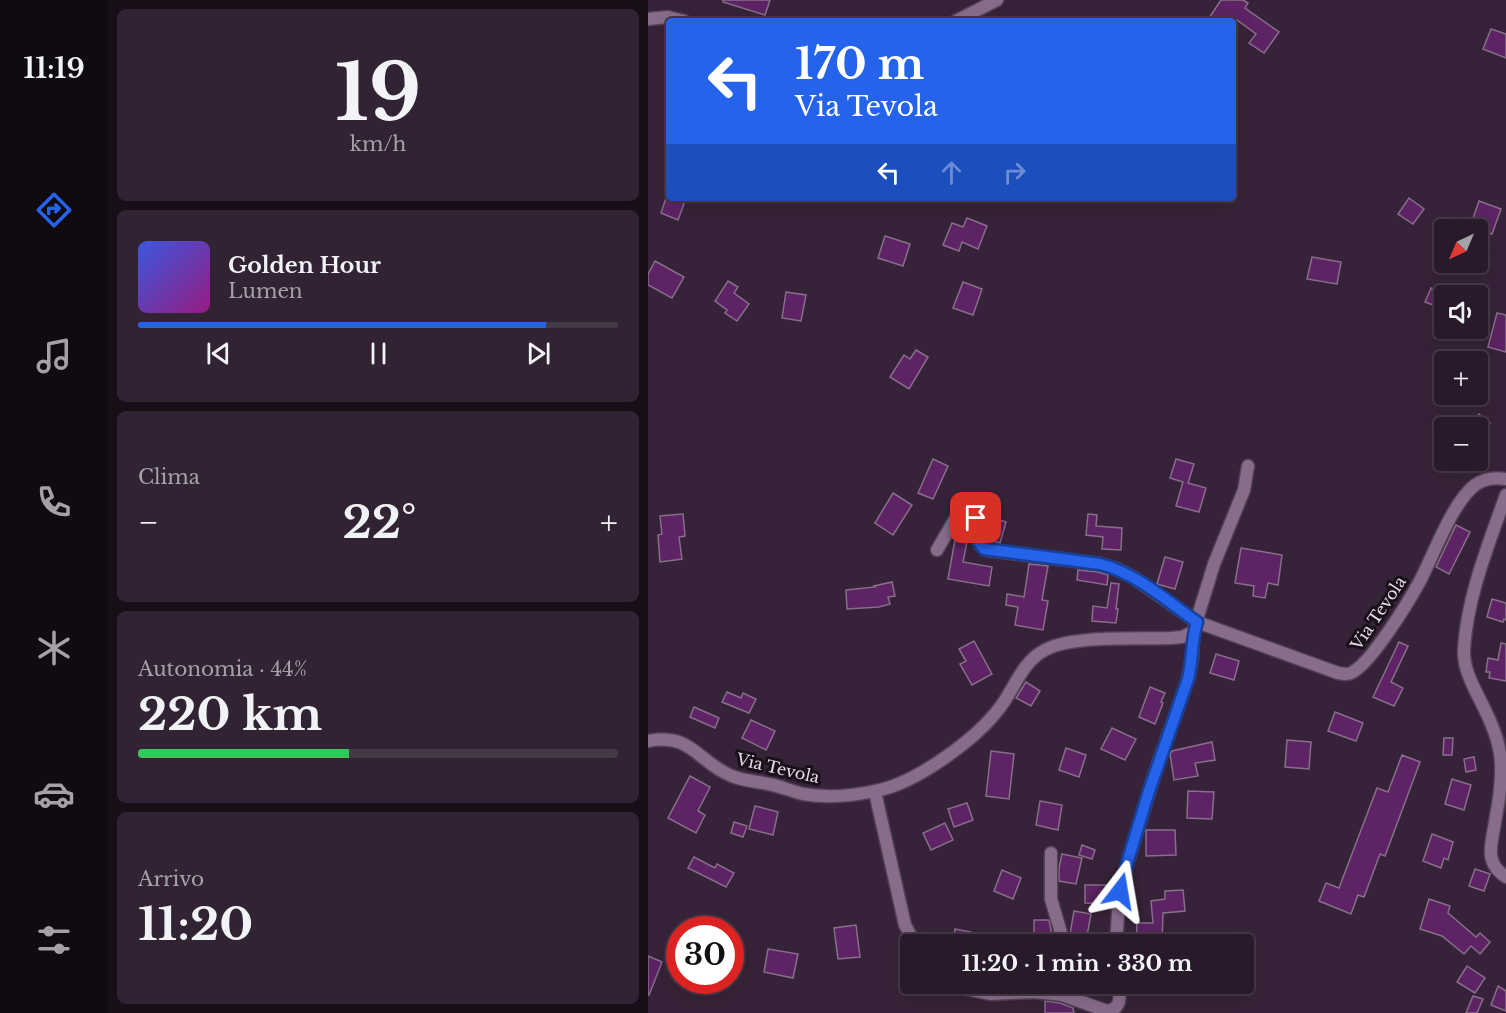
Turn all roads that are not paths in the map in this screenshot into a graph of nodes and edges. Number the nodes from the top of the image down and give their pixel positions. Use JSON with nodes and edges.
{"nodes":[{"id":1,"x":997,"y":0,"type":"edge"},
{"id":2,"x":675,"y":18,"type":"edge"},
{"id":3,"x":962,"y":18,"type":"edge"},
{"id":4,"x":648,"y":19,"type":"edge"},
{"id":5,"x":1248,"y":466,"type":"dead end"},
{"id":6,"x":1506,"y":479,"type":"edge"},
{"id":7,"x":1506,"y":495,"type":"edge"},
{"id":8,"x":937,"y":550,"type":"dead end"},
{"id":9,"x":1195,"y":627,"type":"junction"},
{"id":10,"x":648,"y":741,"type":"edge"},
{"id":11,"x":874,"y":792,"type":"junction"},
{"id":12,"x":1051,"y":853,"type":"dead end"},
{"id":13,"x":1506,"y":877,"type":"edge"},
{"id":14,"x":910,"y":934,"type":"edge"},
{"id":15,"x":1061,"y":934,"type":"edge"},
{"id":16,"x":1117,"y":934,"type":"edge"},
{"id":17,"x":1073,"y":994,"type":"edge"},
{"id":18,"x":1120,"y":994,"type":"edge"},
{"id":19,"x":1102,"y":1011,"type":"edge"}],
"edges":[{"from":1,"to":3,"type":"street"},
{"from":2,"to":4,"type":"street"},
{"from":5,"to":9,"type":"street"},
{"from":6,"to":9,"type":"street","name":"Via Tevola"},
{"from":7,"to":13,"type":"street"},
{"from":8,"to":9,"type":"street","name":"Via Tevola"},
{"from":9,"to":11,"type":"street","name":"Via Tevola"},
{"from":9,"to":16,"type":"street"},
{"from":10,"to":11,"type":"street","name":"Via Tevola"},
{"from":11,"to":14,"type":"street"},
{"from":12,"to":15,"type":"street"},
{"from":17,"to":19,"type":"street"},
{"from":18,"to":19,"type":"street"}]}
